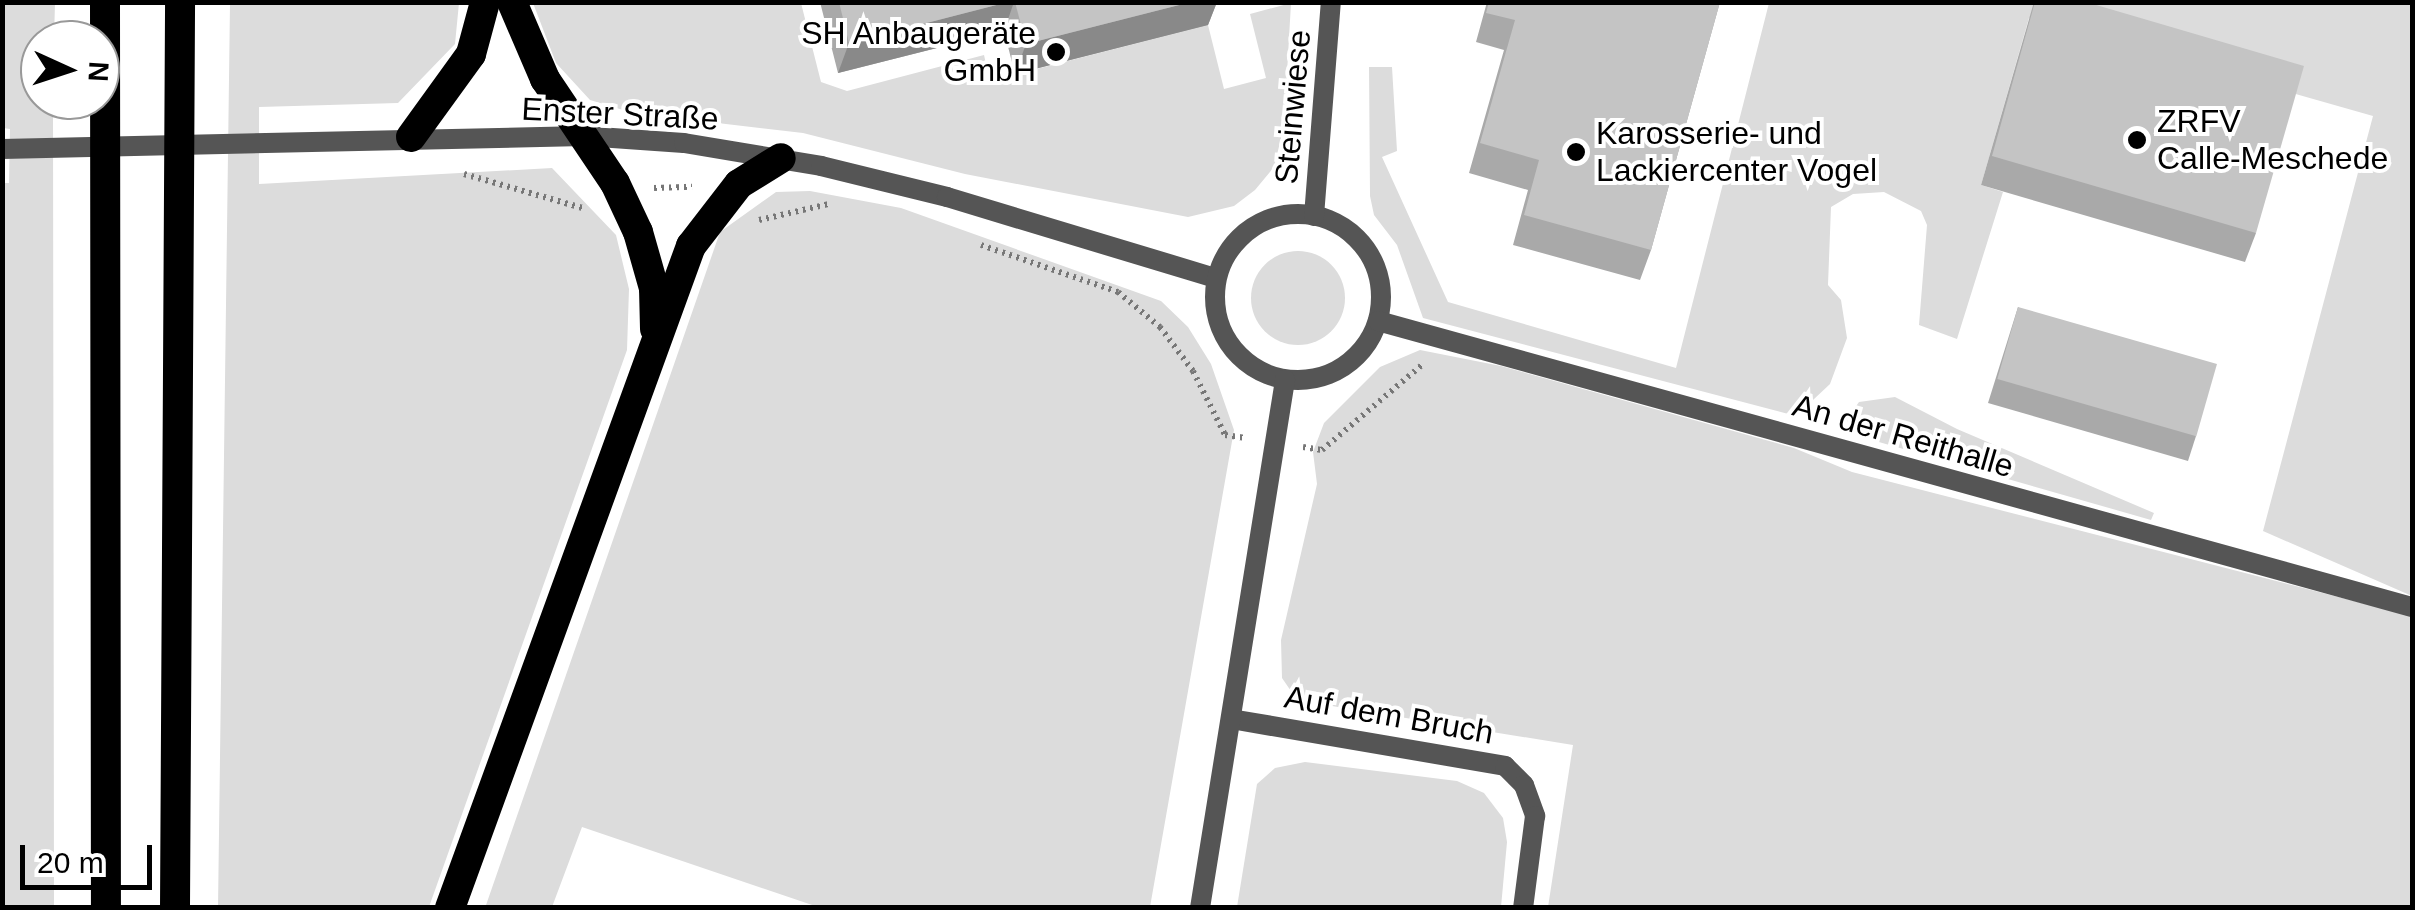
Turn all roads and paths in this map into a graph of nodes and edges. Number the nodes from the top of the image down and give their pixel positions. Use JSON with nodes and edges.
{"nodes":[{"id":1,"x":106,"y":2,"type":"edge"},
{"id":2,"x":180,"y":2,"type":"edge"},
{"id":3,"x":485,"y":2,"type":"edge"},
{"id":4,"x":512,"y":2,"type":"edge"},
{"id":5,"x":1331,"y":2,"type":"edge"},
{"id":6,"x":584,"y":136,"type":"junction"},
{"id":7,"x":411,"y":138,"type":"junction"},
{"id":8,"x":2,"y":149,"type":"edge"},
{"id":9,"x":781,"y":158,"type":"junction"},
{"id":10,"x":456,"y":172,"type":"dead end"},
{"id":11,"x":622,"y":200,"type":"junction"},
{"id":12,"x":722,"y":200,"type":"junction"},
{"id":13,"x":837,"y":203,"type":"dead end"},
{"id":14,"x":1314,"y":216,"type":"junction"},
{"id":15,"x":968,"y":240,"type":"dead end"},
{"id":16,"x":1216,"y":278,"type":"junction"},
{"id":17,"x":1378,"y":320,"type":"junction"},
{"id":18,"x":1451,"y":341,"type":"junction"},
{"id":19,"x":655,"y":347,"type":"junction"},
{"id":20,"x":1285,"y":380,"type":"junction"},
{"id":21,"x":1274,"y":442,"type":"junction"},
{"id":22,"x":2412,"y":607,"type":"edge"},
{"id":23,"x":1231,"y":719,"type":"junction"},
{"id":24,"x":106,"y":908,"type":"edge"},
{"id":25,"x":175,"y":908,"type":"edge"},
{"id":26,"x":450,"y":908,"type":"edge"},
{"id":27,"x":1200,"y":908,"type":"edge"},
{"id":28,"x":1524,"y":908,"type":"edge"}],
"edges":[{"from":1,"to":24,"type":"highway"},
{"from":2,"to":25,"type":"highway"},
{"from":3,"to":7,"type":"highway"},
{"from":4,"to":6,"type":"highway"},
{"from":5,"to":14,"type":"street","name":"Steinwiese"},
{"from":6,"to":7,"type":"street","name":"Enster Straße"},
{"from":6,"to":9,"type":"street","name":"Enster Straße"},
{"from":6,"to":11,"type":"highway"},
{"from":7,"to":8,"type":"street","name":"Enster Straße"},
{"from":9,"to":12,"type":"highway"},
{"from":9,"to":16,"type":"street","name":"Enster Straße"},
{"from":10,"to":11,"type":"path"},
{"from":11,"to":12,"type":"path"},
{"from":11,"to":19,"type":"highway"},
{"from":12,"to":13,"type":"path"},
{"from":12,"to":19,"type":"highway"},
{"from":14,"to":16,"type":"street"},
{"from":14,"to":17,"type":"street"},
{"from":15,"to":21,"type":"path"},
{"from":16,"to":20,"type":"street"},
{"from":17,"to":18,"type":"street","name":"An der Reithalle"},
{"from":17,"to":20,"type":"street"},
{"from":18,"to":21,"type":"path"},
{"from":18,"to":22,"type":"street","name":"An der Reithalle"},
{"from":19,"to":26,"type":"highway"},
{"from":20,"to":21,"type":"street"},
{"from":21,"to":23,"type":"street"},
{"from":23,"to":27,"type":"street"},
{"from":23,"to":28,"type":"street","name":"Auf dem Bruch"}]}
